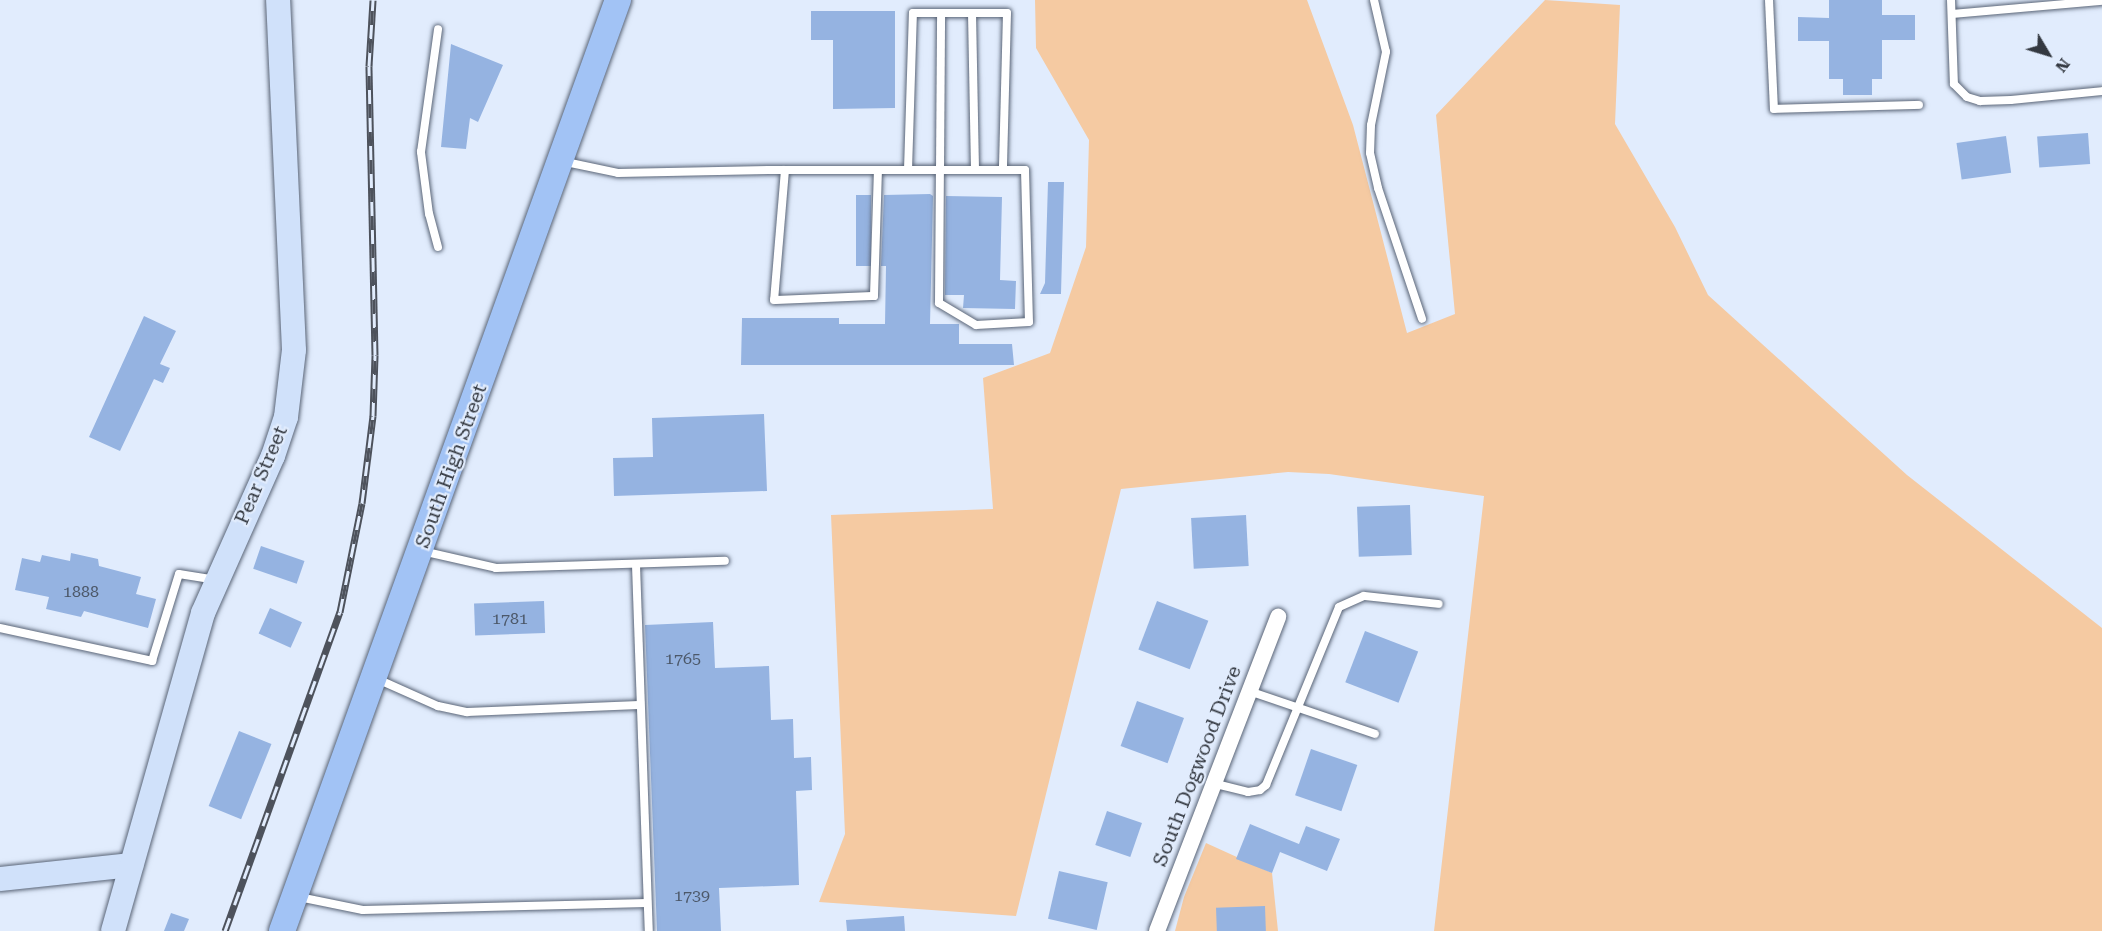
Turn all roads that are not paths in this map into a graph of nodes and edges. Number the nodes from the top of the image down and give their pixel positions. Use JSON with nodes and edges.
{"nodes":[{"id":1,"x":278,"y":0,"type":"edge"},
{"id":2,"x":618,"y":0,"type":"edge"},
{"id":3,"x":1374,"y":0,"type":"edge"},
{"id":4,"x":1769,"y":0,"type":"edge"},
{"id":5,"x":1951,"y":0,"type":"edge"},
{"id":6,"x":2102,"y":1,"type":"edge"},
{"id":7,"x":941,"y":13,"type":"junction"},
{"id":8,"x":972,"y":13,"type":"junction"},
{"id":9,"x":1952,"y":14,"type":"junction"},
{"id":10,"x":438,"y":29,"type":"dead end"},
{"id":11,"x":2102,"y":91,"type":"edge"},
{"id":12,"x":1919,"y":105,"type":"dead end"},
{"id":13,"x":561,"y":161,"type":"junction"},
{"id":14,"x":785,"y":170,"type":"junction"},
{"id":15,"x":878,"y":170,"type":"junction"},
{"id":16,"x":908,"y":170,"type":"junction"},
{"id":17,"x":940,"y":170,"type":"junction"},
{"id":18,"x":975,"y":170,"type":"junction"},
{"id":19,"x":1003,"y":170,"type":"junction"},
{"id":20,"x":438,"y":247,"type":"dead end"},
{"id":21,"x":1422,"y":319,"type":"dead end"},
{"id":22,"x":421,"y":550,"type":"junction"},
{"id":23,"x":725,"y":561,"type":"dead end"},
{"id":24,"x":636,"y":565,"type":"junction"},
{"id":25,"x":217,"y":580,"type":"junction"},
{"id":26,"x":1439,"y":604,"type":"dead end"},
{"id":27,"x":1278,"y":617,"type":"dead end"},
{"id":28,"x":0,"y":628,"type":"edge"},
{"id":29,"x":375,"y":678,"type":"junction"},
{"id":30,"x":1249,"y":691,"type":"junction"},
{"id":31,"x":639,"y":705,"type":"junction"},
{"id":32,"x":1298,"y":708,"type":"junction"},
{"id":33,"x":1375,"y":734,"type":"dead end"},
{"id":34,"x":1212,"y":783,"type":"junction"},
{"id":35,"x":130,"y":865,"type":"junction"},
{"id":36,"x":0,"y":879,"type":"edge"},
{"id":37,"x":295,"y":896,"type":"junction"},
{"id":38,"x":647,"y":903,"type":"junction"},
{"id":39,"x":113,"y":931,"type":"edge"},
{"id":40,"x":282,"y":931,"type":"edge"},
{"id":41,"x":649,"y":931,"type":"edge"},
{"id":42,"x":1157,"y":931,"type":"edge"}],
"edges":[{"from":1,"to":25,"type":"street","name":"Pear Street"},
{"from":2,"to":13,"type":"main road","name":"South High Street"},
{"from":3,"to":21,"type":"lane"},
{"from":4,"to":12,"type":"lane"},
{"from":5,"to":9,"type":"lane"},
{"from":6,"to":9,"type":"lane"},
{"from":7,"to":8,"type":"lane"},
{"from":7,"to":16,"type":"lane"},
{"from":7,"to":17,"type":"lane"},
{"from":8,"to":18,"type":"lane"},
{"from":8,"to":19,"type":"lane"},
{"from":9,"to":11,"type":"lane"},
{"from":10,"to":20,"type":"lane"},
{"from":13,"to":14,"type":"lane"},
{"from":13,"to":22,"type":"main road","name":"South High Street"},
{"from":14,"to":15,"type":"lane"},
{"from":14,"to":15,"type":"lane"},
{"from":15,"to":16,"type":"lane"},
{"from":16,"to":17,"type":"lane"},
{"from":17,"to":18,"type":"lane"},
{"from":17,"to":19,"type":"lane"},
{"from":18,"to":19,"type":"lane"},
{"from":22,"to":24,"type":"lane"},
{"from":22,"to":29,"type":"main road","name":"South High Street"},
{"from":23,"to":24,"type":"lane"},
{"from":24,"to":31,"type":"lane"},
{"from":25,"to":28,"type":"lane"},
{"from":25,"to":35,"type":"street","name":"Pear Street"},
{"from":26,"to":32,"type":"lane"},
{"from":27,"to":30,"type":"street","name":"South Dogwood Drive"},
{"from":29,"to":31,"type":"lane"},
{"from":29,"to":37,"type":"main road","name":"South High Street"},
{"from":30,"to":32,"type":"lane"},
{"from":30,"to":34,"type":"street","name":"South Dogwood Drive"},
{"from":31,"to":38,"type":"lane"},
{"from":32,"to":33,"type":"lane"},
{"from":32,"to":34,"type":"lane"},
{"from":34,"to":42,"type":"street","name":"South Dogwood Drive"},
{"from":35,"to":36,"type":"street"},
{"from":35,"to":39,"type":"street","name":"Pear Street"},
{"from":37,"to":38,"type":"lane"},
{"from":37,"to":40,"type":"main road","name":"South High Street"},
{"from":38,"to":41,"type":"lane"}]}
